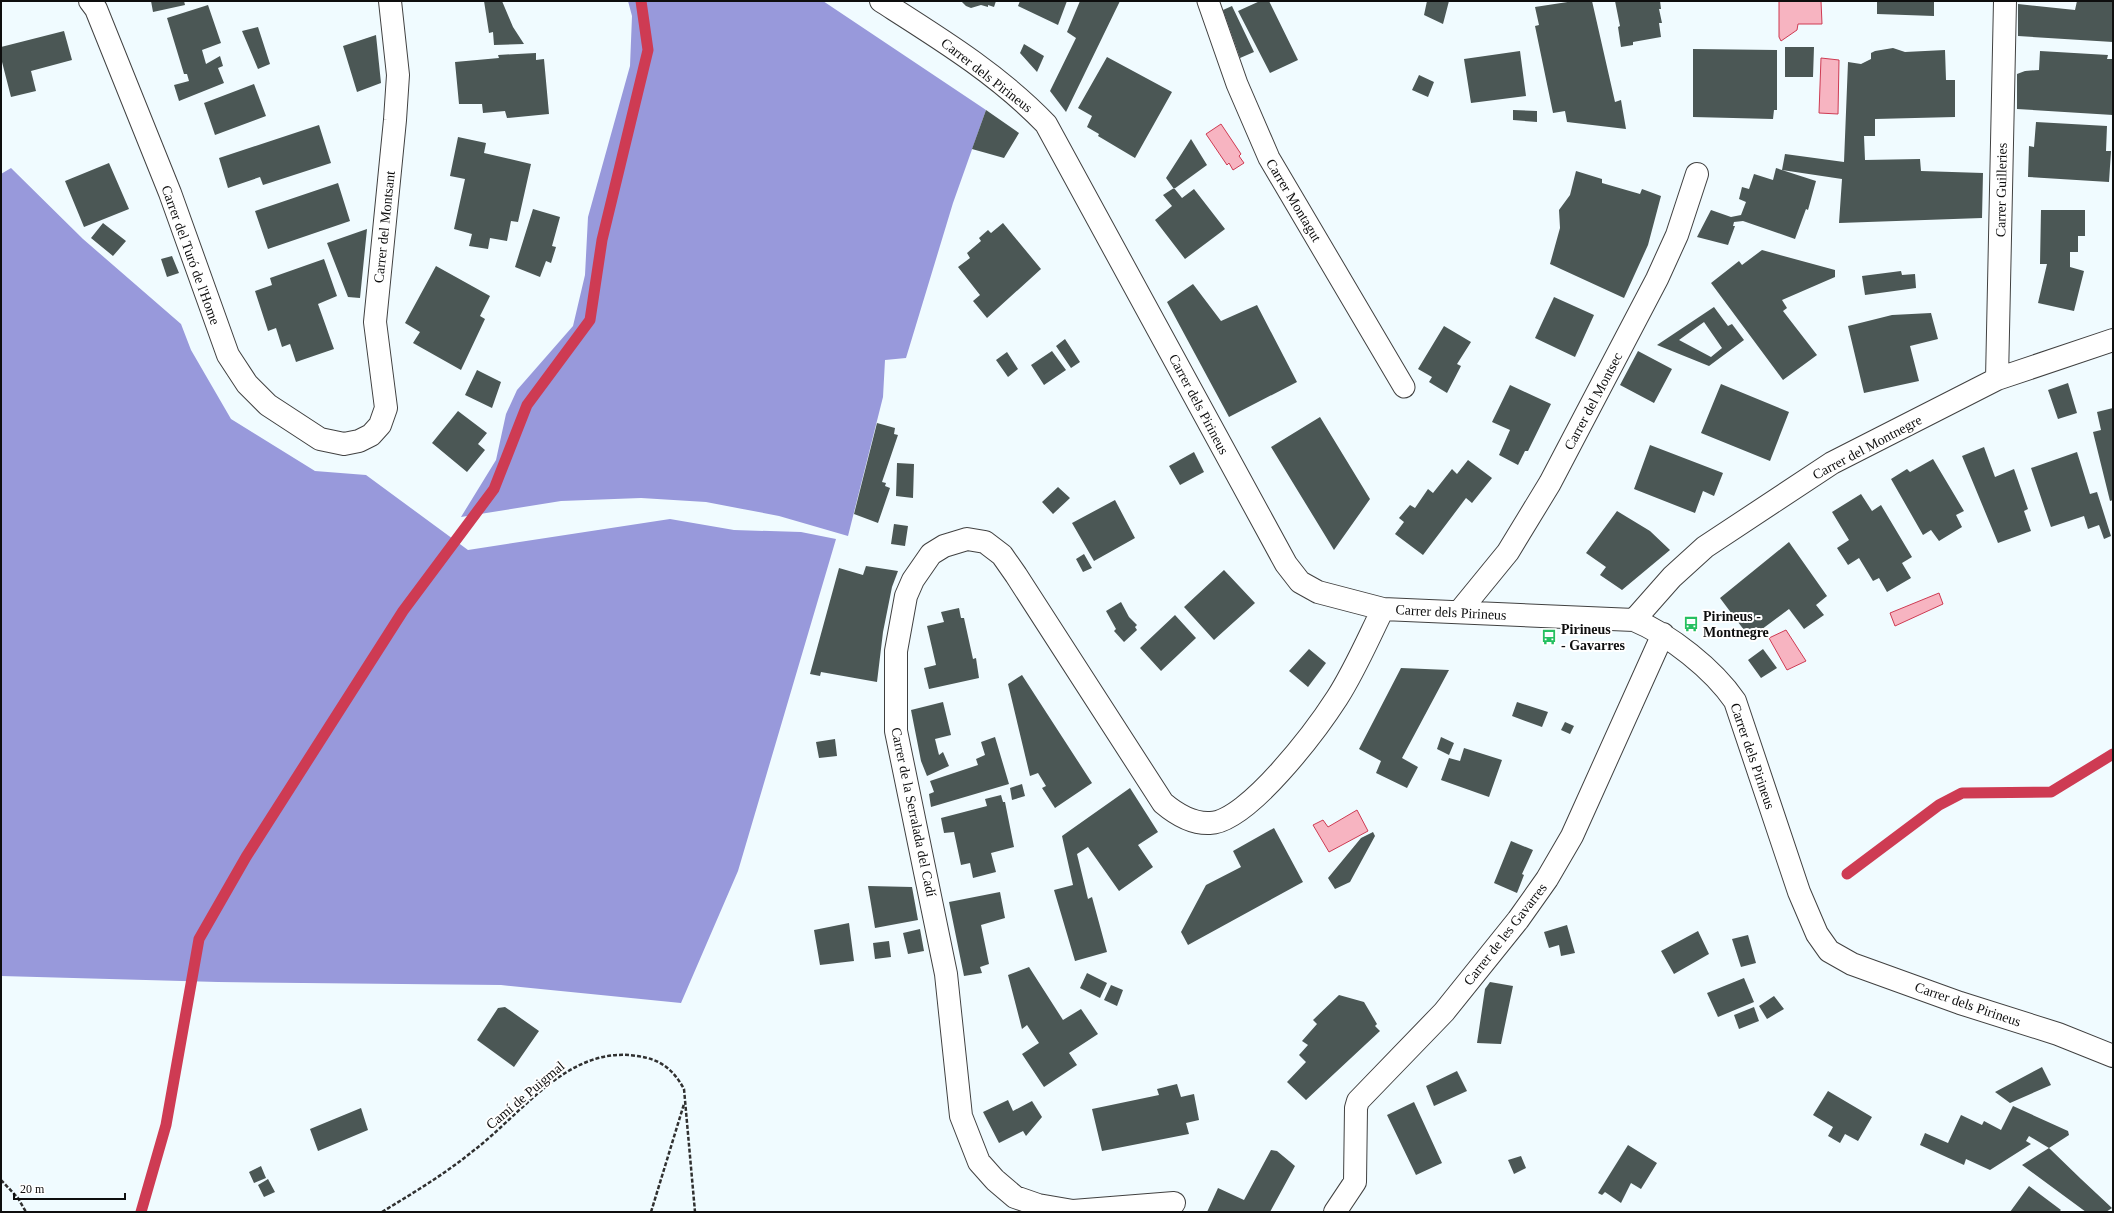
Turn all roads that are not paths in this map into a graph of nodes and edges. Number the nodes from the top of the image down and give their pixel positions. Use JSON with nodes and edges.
{"nodes":[{"id":1,"x":90,"y":1,"type":"edge"},
{"id":2,"x":390,"y":1,"type":"edge"},
{"id":3,"x":881,"y":1,"type":"edge"},
{"id":4,"x":1208,"y":1,"type":"edge"},
{"id":5,"x":2005,"y":1,"type":"edge"},
{"id":6,"x":1697,"y":174,"type":"dead end"},
{"id":7,"x":2113,"y":340,"type":"edge"},
{"id":8,"x":1997,"y":379,"type":"junction"},
{"id":9,"x":1404,"y":387,"type":"dead end"},
{"id":10,"x":359,"y":441,"type":"joint"},
{"id":11,"x":1383,"y":609,"type":"junction"},
{"id":12,"x":1459,"y":612,"type":"junction"},
{"id":13,"x":1634,"y":620,"type":"junction"},
{"id":14,"x":1663,"y":634,"type":"junction"},
{"id":15,"x":2113,"y":1056,"type":"edge"},
{"id":16,"x":1174,"y":1203,"type":"dead end"},
{"id":17,"x":1335,"y":1212,"type":"edge"}],
"edges":[{"from":1,"to":10,"type":"street","name":"Carrer del Turó de l'Home"},
{"from":2,"to":10,"type":"street","name":"Carrer del Montsant"},
{"from":3,"to":11,"type":"street","name":"Carrer dels Pirineus"},
{"from":4,"to":9,"type":"lane","name":"Carrer Montagut"},
{"from":5,"to":8,"type":"street","name":"Carrer Guilleries"},
{"from":6,"to":12,"type":"street","name":"Carrer del Montsec"},
{"from":7,"to":8,"type":"street","name":"Carrer del Montnegre"},
{"from":8,"to":13,"type":"street","name":"Carrer del Montnegre"},
{"from":11,"to":12,"type":"street","name":"Carrer dels Pirineus"},
{"from":11,"to":16,"type":"street","name":"Carrer de la Serralada del Cadí"},
{"from":12,"to":13,"type":"street","name":"Carrer dels Pirineus"},
{"from":13,"to":14,"type":"street","name":"Carrer dels Pirineus"},
{"from":14,"to":15,"type":"street","name":"Carrer dels Pirineus"},
{"from":14,"to":17,"type":"street","name":"Carrer de les Gavarres"}]}
